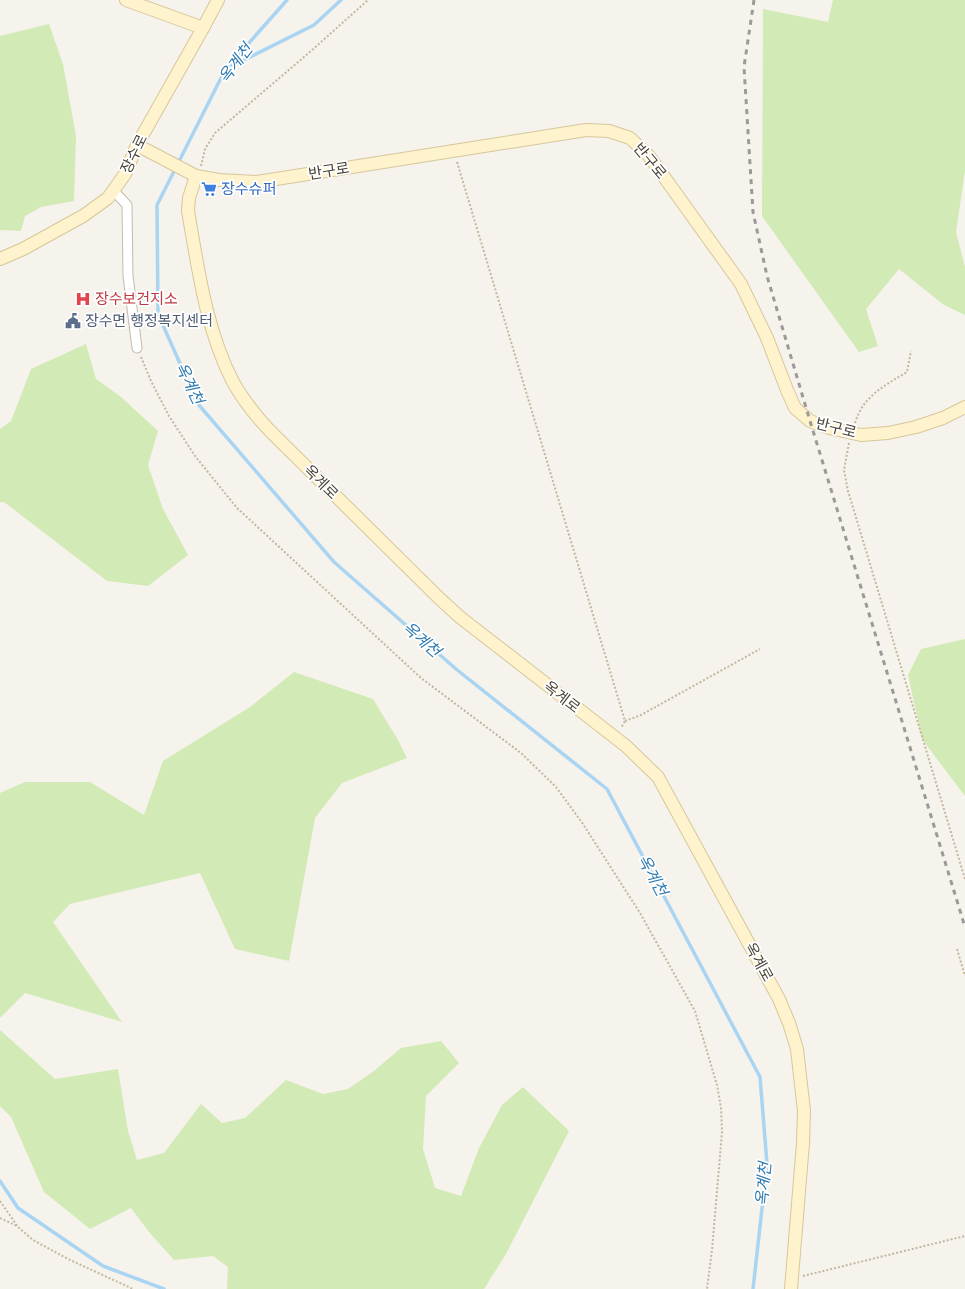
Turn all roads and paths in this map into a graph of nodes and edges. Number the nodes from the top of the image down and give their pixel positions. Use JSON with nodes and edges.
{"nodes":[{"id":1,"x":126,"y":0,"type":"edge"},
{"id":2,"x":218,"y":0,"type":"edge"},
{"id":3,"x":368,"y":0,"type":"edge"},
{"id":4,"x":203,"y":28,"type":"junction"},
{"id":5,"x":137,"y":145,"type":"junction"},
{"id":6,"x":453,"y":151,"type":"junction"},
{"id":7,"x":196,"y":176,"type":"junction"},
{"id":8,"x":113,"y":190,"type":"junction"},
{"id":9,"x":0,"y":259,"type":"edge"},
{"id":10,"x":137,"y":348,"type":"joint"},
{"id":11,"x":911,"y":351,"type":"dead end"},
{"id":12,"x":965,"y":407,"type":"edge"},
{"id":13,"x":852,"y":433,"type":"junction"},
{"id":14,"x":760,"y":649,"type":"dead end"},
{"id":15,"x":625,"y":721,"type":"junction"},
{"id":16,"x":615,"y":738,"type":"junction"},
{"id":17,"x":965,"y":879,"type":"edge"},
{"id":18,"x":957,"y":949,"type":"dead end"},
{"id":19,"x":965,"y":976,"type":"edge"},
{"id":20,"x":0,"y":1201,"type":"edge"},
{"id":21,"x":0,"y":1218,"type":"edge"},
{"id":22,"x":18,"y":1227,"type":"junction"},
{"id":23,"x":965,"y":1236,"type":"edge"},
{"id":24,"x":791,"y":1284,"type":"edge"},
{"id":25,"x":133,"y":1289,"type":"edge"},
{"id":26,"x":707,"y":1289,"type":"edge"}],
"edges":[{"from":1,"to":4,"type":"street"},
{"from":2,"to":4,"type":"street","name":"장수로"},
{"from":3,"to":7,"type":"path"},
{"from":4,"to":5,"type":"street","name":"장수로"},
{"from":5,"to":7,"type":"street","name":"반구로"},
{"from":5,"to":8,"type":"street","name":"장수로"},
{"from":6,"to":7,"type":"street","name":"반구로"},
{"from":6,"to":13,"type":"street","name":"반구로"},
{"from":6,"to":15,"type":"path"},
{"from":7,"to":16,"type":"street","name":"옥계로"},
{"from":8,"to":9,"type":"street","name":"장수로"},
{"from":8,"to":10,"type":"street"},
{"from":10,"to":26,"type":"path"},
{"from":11,"to":13,"type":"path"},
{"from":12,"to":13,"type":"street","name":"반구로"},
{"from":13,"to":17,"type":"path"},
{"from":14,"to":15,"type":"path"},
{"from":15,"to":16,"type":"path"},
{"from":16,"to":24,"type":"street","name":"옥계로"},
{"from":18,"to":19,"type":"path"},
{"from":20,"to":22,"type":"path"},
{"from":21,"to":22,"type":"path"},
{"from":22,"to":25,"type":"path"},
{"from":23,"to":24,"type":"path"}]}
